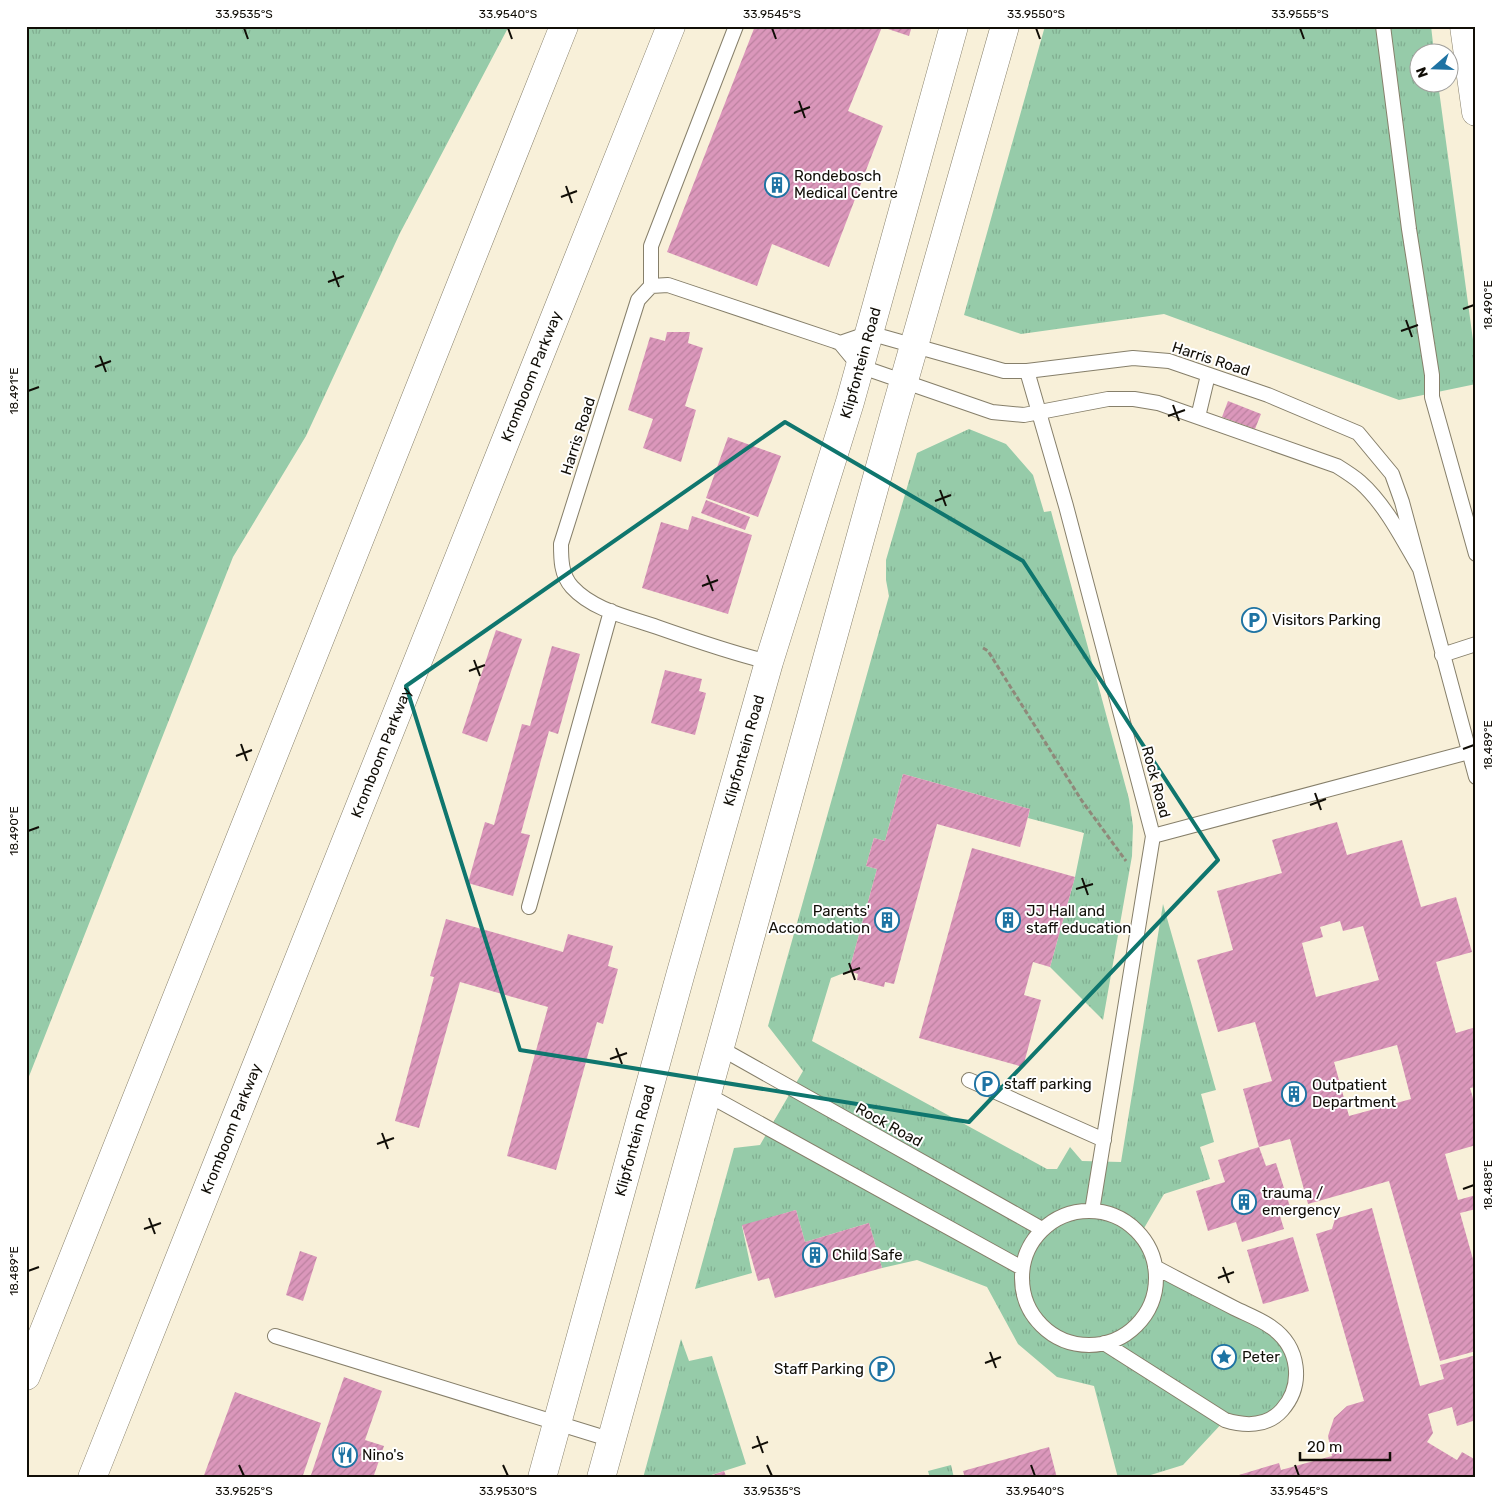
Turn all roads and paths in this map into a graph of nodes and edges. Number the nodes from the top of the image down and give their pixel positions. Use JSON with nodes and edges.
{"nodes":[{"id":1,"x":564,"y":26,"type":"edge"},
{"id":2,"x":671,"y":26,"type":"edge"},
{"id":3,"x":736,"y":26,"type":"edge"},
{"id":4,"x":954,"y":26,"type":"edge"},
{"id":5,"x":1005,"y":26,"type":"edge"},
{"id":6,"x":1383,"y":26,"type":"edge"},
{"id":7,"x":1464,"y":26,"type":"edge"},
{"id":8,"x":1476,"y":112,"type":"edge"},
{"id":9,"x":651,"y":286,"type":"junction"},
{"id":10,"x":869,"y":333,"type":"junction"},
{"id":11,"x":840,"y":343,"type":"junction"},
{"id":12,"x":915,"y":346,"type":"junction"},
{"id":13,"x":859,"y":366,"type":"junction"},
{"id":14,"x":1027,"y":371,"type":"junction"},
{"id":15,"x":1208,"y":375,"type":"junction"},
{"id":16,"x":905,"y":381,"type":"junction"},
{"id":17,"x":1039,"y":412,"type":"junction"},
{"id":18,"x":1198,"y":417,"type":"junction"},
{"id":19,"x":1476,"y":554,"type":"edge"},
{"id":20,"x":1420,"y":569,"type":"junction"},
{"id":21,"x":611,"y":611,"type":"junction"},
{"id":22,"x":1476,"y":644,"type":"edge"},
{"id":23,"x":983,"y":648,"type":"dead end"},
{"id":24,"x":1442,"y":654,"type":"junction"},
{"id":25,"x":769,"y":662,"type":"junction"},
{"id":26,"x":1469,"y":752,"type":"junction"},
{"id":27,"x":1476,"y":777,"type":"edge"},
{"id":28,"x":1153,"y":836,"type":"junction"},
{"id":29,"x":1148,"y":872,"type":"junction"},
{"id":30,"x":529,"y":907,"type":"dead end"},
{"id":31,"x":720,"y":1048,"type":"junction"},
{"id":32,"x":969,"y":1080,"type":"dead end"},
{"id":33,"x":708,"y":1095,"type":"junction"},
{"id":34,"x":1104,"y":1140,"type":"junction"},
{"id":35,"x":1092,"y":1211,"type":"junction"},
{"id":36,"x":1042,"y":1229,"type":"junction"},
{"id":37,"x":1155,"y":1267,"type":"junction"},
{"id":38,"x":1022,"y":1268,"type":"junction"},
{"id":39,"x":275,"y":1336,"type":"dead end"},
{"id":40,"x":1104,"y":1344,"type":"junction"},
{"id":41,"x":26,"y":1376,"type":"edge"},
{"id":42,"x":557,"y":1423,"type":"junction"},
{"id":43,"x":612,"y":1440,"type":"junction"},
{"id":44,"x":92,"y":1478,"type":"edge"},
{"id":45,"x":542,"y":1478,"type":"edge"},
{"id":46,"x":601,"y":1478,"type":"edge"}],
"edges":[{"from":1,"to":41,"type":"main road"},
{"from":2,"to":44,"type":"main road","name":"Kromboom Parkway"},
{"from":3,"to":9,"type":"lane"},
{"from":4,"to":10,"type":"main road","name":"Klipfontein Road"},
{"from":5,"to":12,"type":"main road"},
{"from":6,"to":19,"type":"lane"},
{"from":7,"to":8,"type":"main road"},
{"from":9,"to":11,"type":"lane"},
{"from":9,"to":21,"type":"lane","name":"Harris Road"},
{"from":10,"to":11,"type":"lane"},
{"from":10,"to":12,"type":"lane","name":"Harris Road"},
{"from":10,"to":13,"type":"main road","name":"Klipfontein Road"},
{"from":11,"to":13,"type":"lane"},
{"from":12,"to":14,"type":"lane","name":"Harris Road"},
{"from":12,"to":16,"type":"main road"},
{"from":13,"to":16,"type":"lane","name":"Harris Road"},
{"from":13,"to":25,"type":"main road","name":"Klipfontein Road"},
{"from":14,"to":15,"type":"lane","name":"Harris Road"},
{"from":14,"to":17,"type":"lane","name":"Rock Road"},
{"from":15,"to":18,"type":"lane"},
{"from":15,"to":20,"type":"lane","name":"Harris Road"},
{"from":16,"to":17,"type":"lane","name":"Harris Road"},
{"from":16,"to":31,"type":"main road"},
{"from":17,"to":18,"type":"lane","name":"Harris Road"},
{"from":17,"to":28,"type":"lane","name":"Rock Road"},
{"from":18,"to":20,"type":"lane","name":"Harris Road"},
{"from":20,"to":24,"type":"lane","name":"Harris Road"},
{"from":21,"to":25,"type":"lane","name":"Harris Road"},
{"from":21,"to":30,"type":"lane"},
{"from":22,"to":24,"type":"lane"},
{"from":23,"to":29,"type":"path"},
{"from":24,"to":26,"type":"lane","name":"Harris Road"},
{"from":25,"to":42,"type":"main road","name":"Klipfontein Road"},
{"from":26,"to":27,"type":"lane","name":"Harris Road"},
{"from":26,"to":28,"type":"lane"},
{"from":28,"to":29,"type":"lane","name":"Rock Road"},
{"from":29,"to":34,"type":"lane","name":"Rock Road"},
{"from":31,"to":33,"type":"main road"},
{"from":31,"to":36,"type":"lane","name":"Rock Road"},
{"from":32,"to":34,"type":"lane"},
{"from":33,"to":38,"type":"lane"},
{"from":33,"to":43,"type":"main road"},
{"from":34,"to":35,"type":"lane","name":"Rock Road"},
{"from":35,"to":36,"type":"lane"},
{"from":35,"to":37,"type":"lane"},
{"from":36,"to":38,"type":"lane"},
{"from":37,"to":40,"type":"lane"},
{"from":37,"to":40,"type":"lane"},
{"from":38,"to":40,"type":"lane"},
{"from":39,"to":42,"type":"lane"},
{"from":42,"to":43,"type":"lane"},
{"from":42,"to":45,"type":"main road","name":"Klipfontein Road"},
{"from":43,"to":46,"type":"main road"}]}
